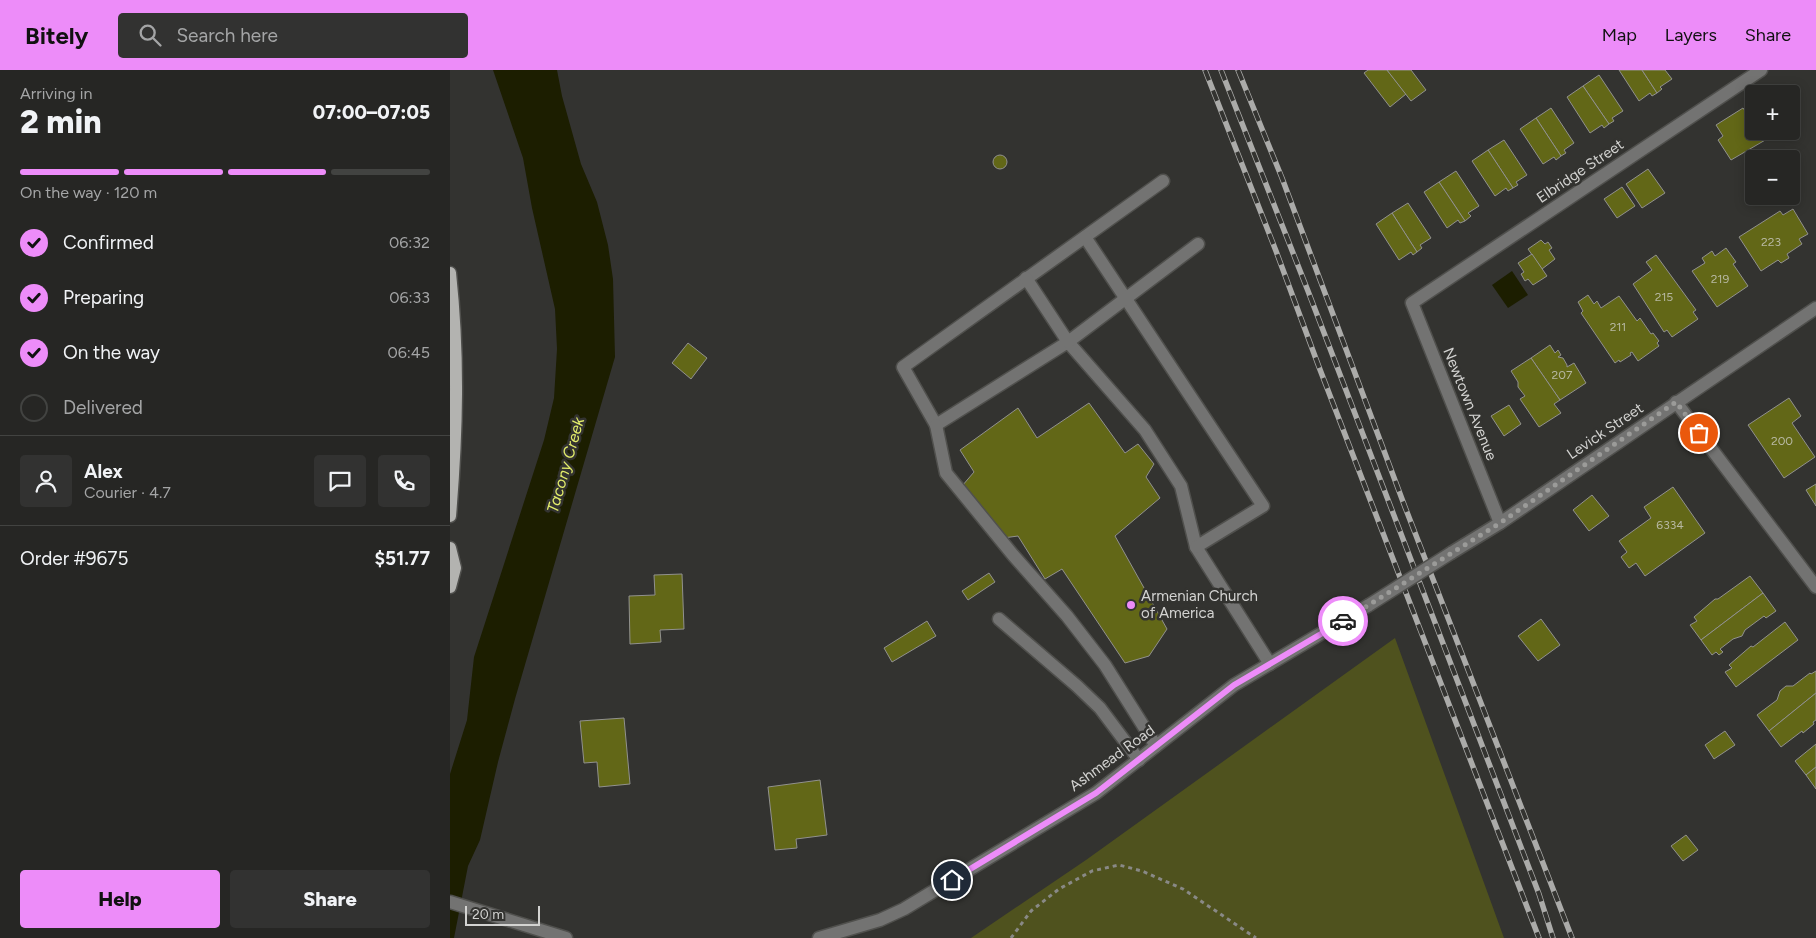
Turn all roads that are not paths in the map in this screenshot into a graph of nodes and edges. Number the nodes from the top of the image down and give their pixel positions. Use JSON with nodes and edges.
{"nodes":[{"id":1,"x":1761,"y":70,"type":"edge"},
{"id":2,"x":1163,"y":181,"type":"dead end"},
{"id":3,"x":1085,"y":236,"type":"junction"},
{"id":4,"x":1198,"y":244,"type":"dead end"},
{"id":5,"x":450,"y":273,"type":"edge"},
{"id":6,"x":1026,"y":278,"type":"junction"},
{"id":7,"x":1126,"y":298,"type":"junction"},
{"id":8,"x":1417,"y":300,"type":"joint"},
{"id":9,"x":1816,"y":308,"type":"edge"},
{"id":10,"x":1068,"y":342,"type":"junction"},
{"id":11,"x":1676,"y":402,"type":"junction"},
{"id":12,"x":936,"y":425,"type":"junction"},
{"id":13,"x":450,"y":516,"type":"edge"},
{"id":14,"x":1500,"y":523,"type":"junction"},
{"id":15,"x":1196,"y":547,"type":"junction"},
{"id":16,"x":450,"y":548,"type":"edge"},
{"id":17,"x":1411,"y":579,"type":"joint"},
{"id":18,"x":450,"y":587,"type":"edge"},
{"id":19,"x":1816,"y":587,"type":"edge"},
{"id":20,"x":999,"y":619,"type":"dead end"},
{"id":21,"x":1270,"y":664,"type":"junction"},
{"id":22,"x":1156,"y":746,"type":"junction"},
{"id":23,"x":1139,"y":760,"type":"junction"},
{"id":24,"x":450,"y":902,"type":"edge"},
{"id":25,"x":566,"y":938,"type":"edge"},
{"id":26,"x":818,"y":938,"type":"edge"}],
"edges":[{"from":1,"to":8,"type":"street","name":"Elbridge Street"},
{"from":2,"to":3,"type":"street"},
{"from":3,"to":6,"type":"street"},
{"from":3,"to":7,"type":"street"},
{"from":4,"to":7,"type":"street"},
{"from":5,"to":13,"type":"main road"},
{"from":6,"to":10,"type":"street"},
{"from":6,"to":12,"type":"street"},
{"from":7,"to":10,"type":"street"},
{"from":7,"to":15,"type":"street"},
{"from":8,"to":14,"type":"street","name":"Newtown Avenue"},
{"from":9,"to":11,"type":"street","name":"Levick Street"},
{"from":10,"to":12,"type":"street"},
{"from":10,"to":15,"type":"street"},
{"from":11,"to":14,"type":"street","name":"Levick Street"},
{"from":11,"to":19,"type":"street"},
{"from":12,"to":22,"type":"street"},
{"from":14,"to":17,"type":"street","name":"Levick Street","bridge":true},
{"from":15,"to":21,"type":"street"},
{"from":16,"to":18,"type":"main road"},
{"from":17,"to":21,"type":"street","name":"Ashmead Road","bridge":true},
{"from":20,"to":23,"type":"street"},
{"from":21,"to":22,"type":"street","name":"Ashmead Road"},
{"from":22,"to":23,"type":"street","name":"Ashmead Road"},
{"from":23,"to":26,"type":"street","name":"Ashmead Road"},
{"from":24,"to":25,"type":"street"}]}
